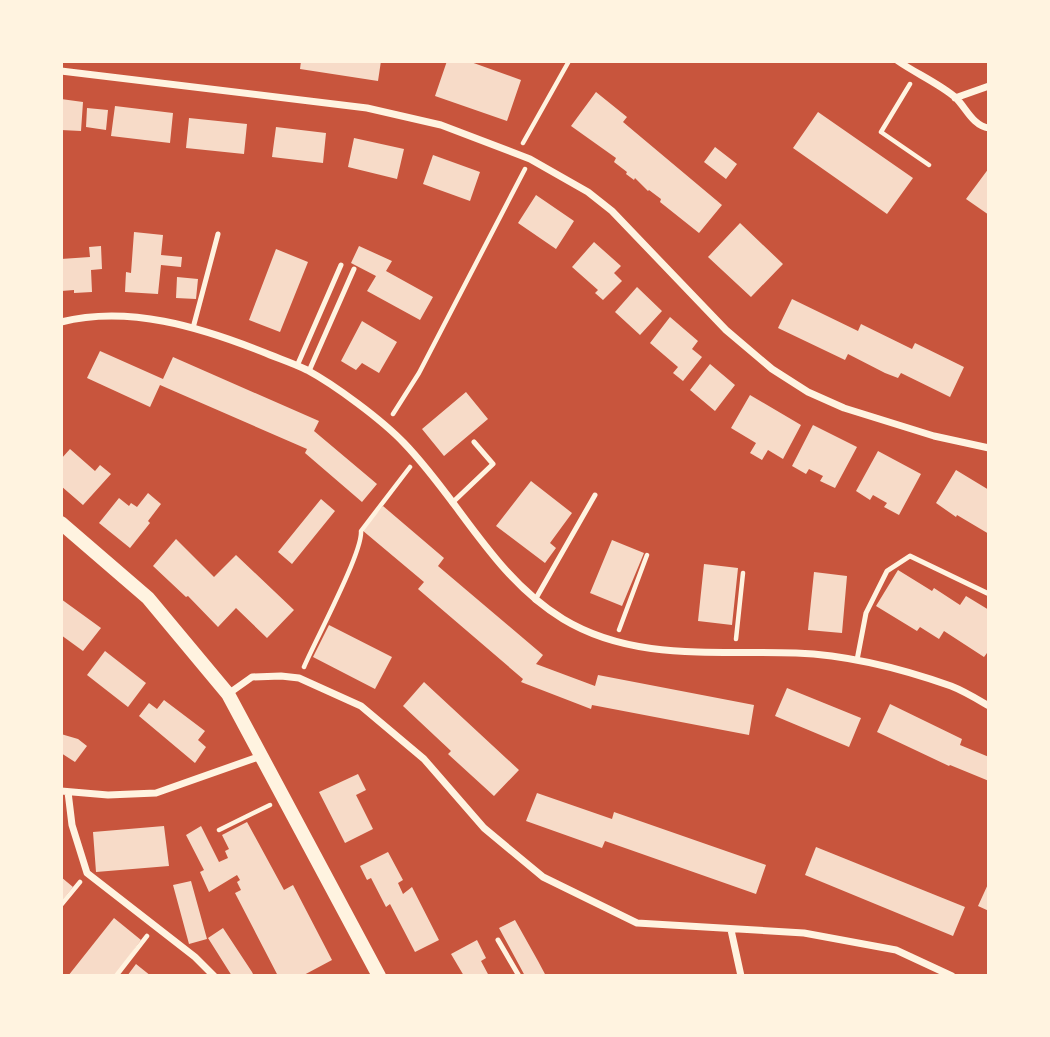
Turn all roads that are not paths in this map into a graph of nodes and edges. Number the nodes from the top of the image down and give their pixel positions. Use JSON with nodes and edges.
{"nodes":[{"id":1,"x":898,"y":61,"type":"edge"},
{"id":2,"x":61,"y":71,"type":"edge"},
{"id":3,"x":989,"y":86,"type":"edge"},
{"id":4,"x":955,"y":98,"type":"junction"},
{"id":5,"x":989,"y":128,"type":"edge"},
{"id":6,"x":218,"y":234,"type":"dead end"},
{"id":7,"x":341,"y":265,"type":"dead end"},
{"id":8,"x":354,"y":269,"type":"dead end"},
{"id":9,"x":61,"y":322,"type":"edge"},
{"id":10,"x":193,"y":328,"type":"junction"},
{"id":11,"x":297,"y":366,"type":"junction"},
{"id":12,"x":309,"y":371,"type":"junction"},
{"id":13,"x":474,"y":443,"type":"dead end"},
{"id":14,"x":989,"y":448,"type":"edge"},
{"id":15,"x":595,"y":495,"type":"dead end"},
{"id":16,"x":452,"y":503,"type":"junction"},
{"id":17,"x":61,"y":523,"type":"edge"},
{"id":18,"x":989,"y":594,"type":"edge"},
{"id":19,"x":535,"y":600,"type":"junction"},
{"id":20,"x":857,"y":660,"type":"junction"},
{"id":21,"x":228,"y":694,"type":"junction"},
{"id":22,"x":989,"y":706,"type":"edge"},
{"id":23,"x":262,"y":756,"type":"junction"},
{"id":24,"x":65,"y":791,"type":"edge"},
{"id":25,"x":731,"y":930,"type":"junction"},
{"id":26,"x":498,"y":940,"type":"dead end"},
{"id":27,"x":214,"y":976,"type":"edge"},
{"id":28,"x":379,"y":976,"type":"edge"},
{"id":29,"x":519,"y":976,"type":"edge"},
{"id":30,"x":741,"y":976,"type":"edge"},
{"id":31,"x":951,"y":976,"type":"edge"}],
"edges":[{"from":1,"to":4,"type":"street"},
{"from":2,"to":14,"type":"street"},
{"from":3,"to":4,"type":"street"},
{"from":4,"to":5,"type":"street"},
{"from":6,"to":10,"type":"lane"},
{"from":7,"to":11,"type":"lane"},
{"from":8,"to":12,"type":"lane"},
{"from":9,"to":10,"type":"street"},
{"from":10,"to":11,"type":"street"},
{"from":11,"to":12,"type":"street"},
{"from":12,"to":16,"type":"street"},
{"from":13,"to":16,"type":"lane"},
{"from":15,"to":19,"type":"lane"},
{"from":16,"to":19,"type":"street"},
{"from":17,"to":21,"type":"main road"},
{"from":18,"to":20,"type":"lane"},
{"from":19,"to":20,"type":"street"},
{"from":20,"to":22,"type":"street"},
{"from":21,"to":23,"type":"main road"},
{"from":21,"to":25,"type":"street"},
{"from":23,"to":24,"type":"street"},
{"from":23,"to":28,"type":"main road"},
{"from":24,"to":27,"type":"street"},
{"from":25,"to":30,"type":"street"},
{"from":25,"to":31,"type":"street"},
{"from":26,"to":29,"type":"lane"}]}
